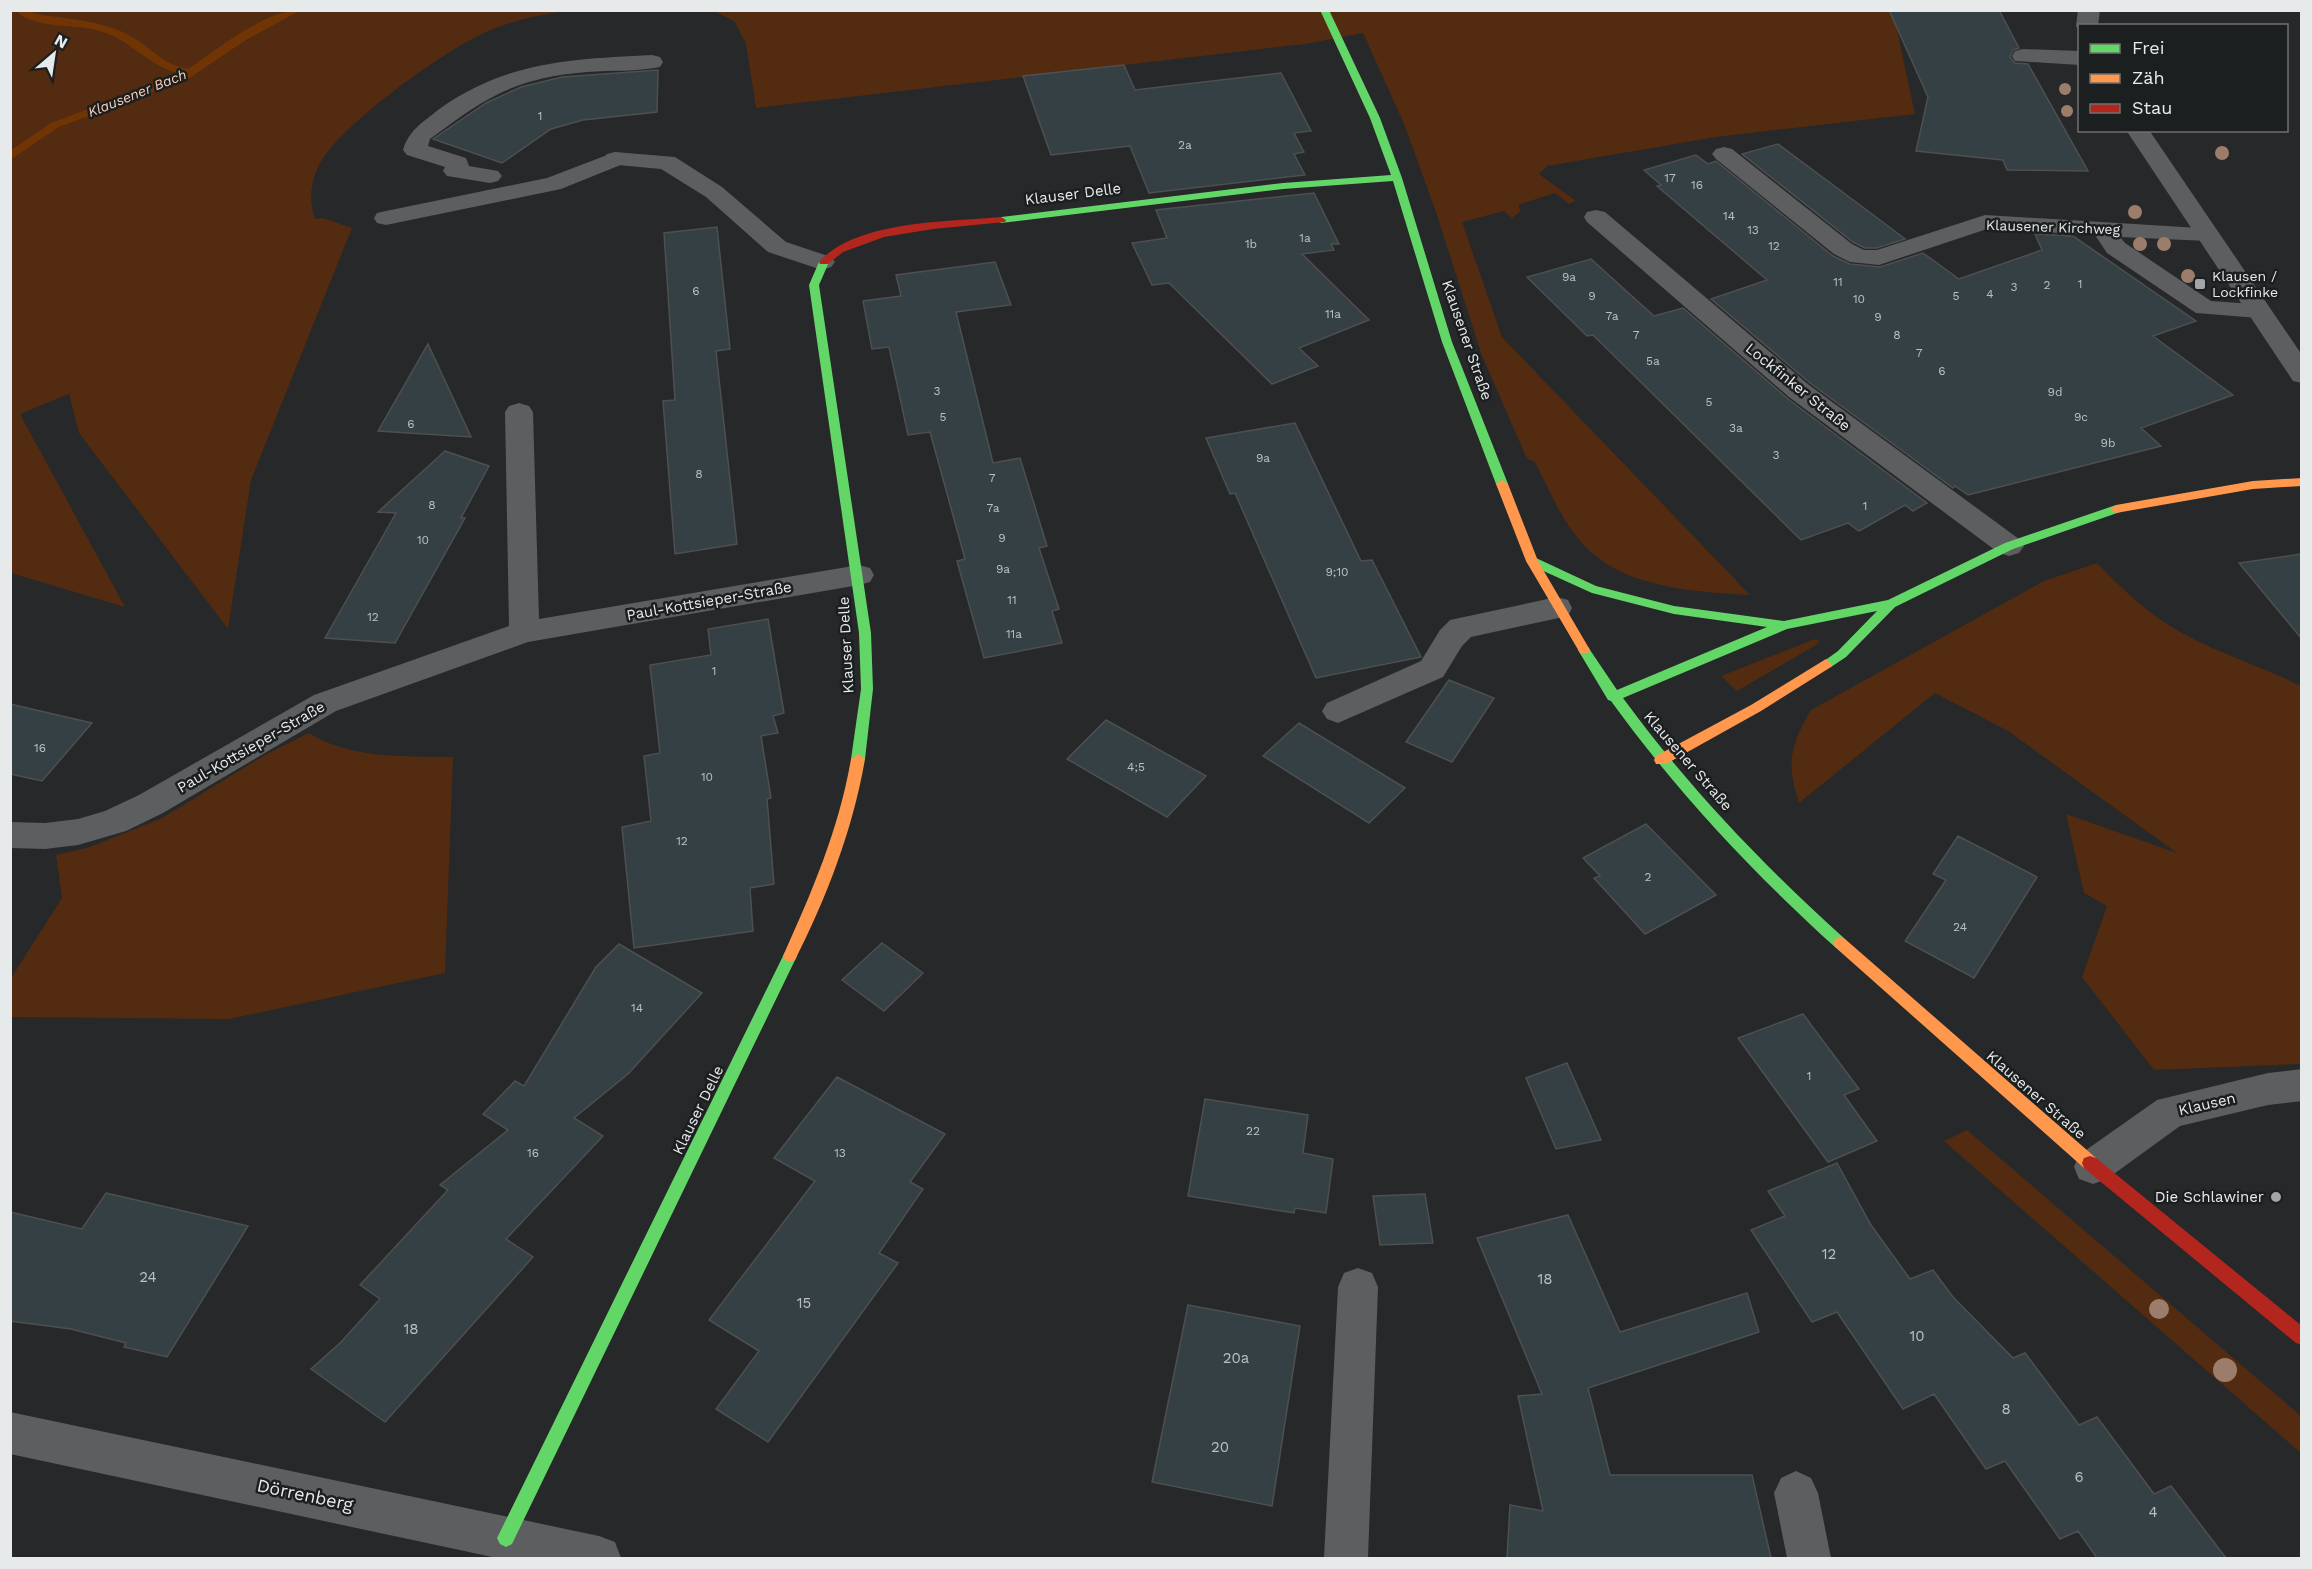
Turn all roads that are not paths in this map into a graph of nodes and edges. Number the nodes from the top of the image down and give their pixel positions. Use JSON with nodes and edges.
{"nodes":[{"id":1,"x":1324,"y":10,"type":"edge"},
{"id":2,"x":2023,"y":56,"type":"dead end"},
{"id":3,"x":2078,"y":58,"type":"edge"},
{"id":4,"x":652,"y":62,"type":"dead end"},
{"id":5,"x":2138,"y":132,"type":"edge"},
{"id":6,"x":1724,"y":153,"type":"dead end"},
{"id":7,"x":490,"y":176,"type":"dead end"},
{"id":8,"x":1398,"y":178,"type":"junction"},
{"id":9,"x":1596,"y":217,"type":"dead end"},
{"id":10,"x":386,"y":218,"type":"dead end"},
{"id":11,"x":2102,"y":228,"type":"junction"},
{"id":12,"x":2207,"y":234,"type":"junction"},
{"id":13,"x":822,"y":262,"type":"junction"},
{"id":14,"x":2258,"y":310,"type":"junction"},
{"id":15,"x":2301,"y":375,"type":"edge"},
{"id":16,"x":519,"y":412,"type":"dead end"},
{"id":17,"x":2301,"y":483,"type":"edge"},
{"id":18,"x":2009,"y":546,"type":"junction"},
{"id":19,"x":1532,"y":561,"type":"junction"},
{"id":20,"x":859,"y":575,"type":"junction"},
{"id":21,"x":1891,"y":604,"type":"junction"},
{"id":22,"x":1557,"y":608,"type":"junction"},
{"id":23,"x":1784,"y":625,"type":"junction"},
{"id":24,"x":524,"y":632,"type":"junction"},
{"id":25,"x":1613,"y":697,"type":"junction"},
{"id":26,"x":1338,"y":711,"type":"dead end"},
{"id":27,"x":1661,"y":760,"type":"junction"},
{"id":28,"x":10,"y":835,"type":"edge"},
{"id":29,"x":2301,"y":1085,"type":"edge"},
{"id":30,"x":2093,"y":1167,"type":"junction"},
{"id":31,"x":1358,"y":1287,"type":"dead end"},
{"id":32,"x":2301,"y":1337,"type":"edge"},
{"id":33,"x":10,"y":1433,"type":"edge"},
{"id":34,"x":1796,"y":1492,"type":"dead end"},
{"id":35,"x":506,"y":1538,"type":"junction"},
{"id":36,"x":599,"y":1558,"type":"edge"},
{"id":37,"x":1346,"y":1558,"type":"edge"},
{"id":38,"x":1809,"y":1558,"type":"edge"}],
"edges":[{"from":1,"to":8,"type":"street","name":"Klausener Straße"},
{"from":2,"to":3,"type":"street"},
{"from":4,"to":7,"type":"street"},
{"from":5,"to":12,"type":"street"},
{"from":6,"to":11,"type":"street","name":"Klausener Kirchweg"},
{"from":8,"to":13,"type":"street","name":"Klauser Delle"},
{"from":8,"to":19,"type":"street","name":"Klausener Straße"},
{"from":9,"to":18,"type":"street","name":"Lockfinker Straße"},
{"from":10,"to":13,"type":"street"},
{"from":11,"to":12,"type":"street","name":"Klausener Kirchweg"},
{"from":11,"to":14,"type":"street"},
{"from":12,"to":14,"type":"street"},
{"from":13,"to":20,"type":"street","name":"Klauser Delle"},
{"from":14,"to":15,"type":"street"},
{"from":16,"to":24,"type":"street"},
{"from":17,"to":18,"type":"street"},
{"from":18,"to":21,"type":"street"},
{"from":19,"to":22,"type":"street","name":"Klausener Straße"},
{"from":19,"to":23,"type":"street"},
{"from":20,"to":24,"type":"street","name":"Paul-Kottsieper-Straße"},
{"from":20,"to":35,"type":"street","name":"Klauser Delle"},
{"from":21,"to":23,"type":"street"},
{"from":21,"to":27,"type":"street"},
{"from":22,"to":25,"type":"street","name":"Klausener Straße"},
{"from":22,"to":26,"type":"street"},
{"from":23,"to":25,"type":"street"},
{"from":24,"to":28,"type":"street","name":"Paul-Kottsieper-Straße"},
{"from":25,"to":27,"type":"street","name":"Klausener Straße"},
{"from":27,"to":30,"type":"street","name":"Klausener Straße"},
{"from":29,"to":30,"type":"street","name":"Klausen"},
{"from":30,"to":32,"type":"street","name":"Klausener Straße"},
{"from":31,"to":37,"type":"street"},
{"from":33,"to":35,"type":"street","name":"Dörrenberg"},
{"from":34,"to":38,"type":"street"},
{"from":35,"to":36,"type":"street","name":"Dörrenberg"}]}
